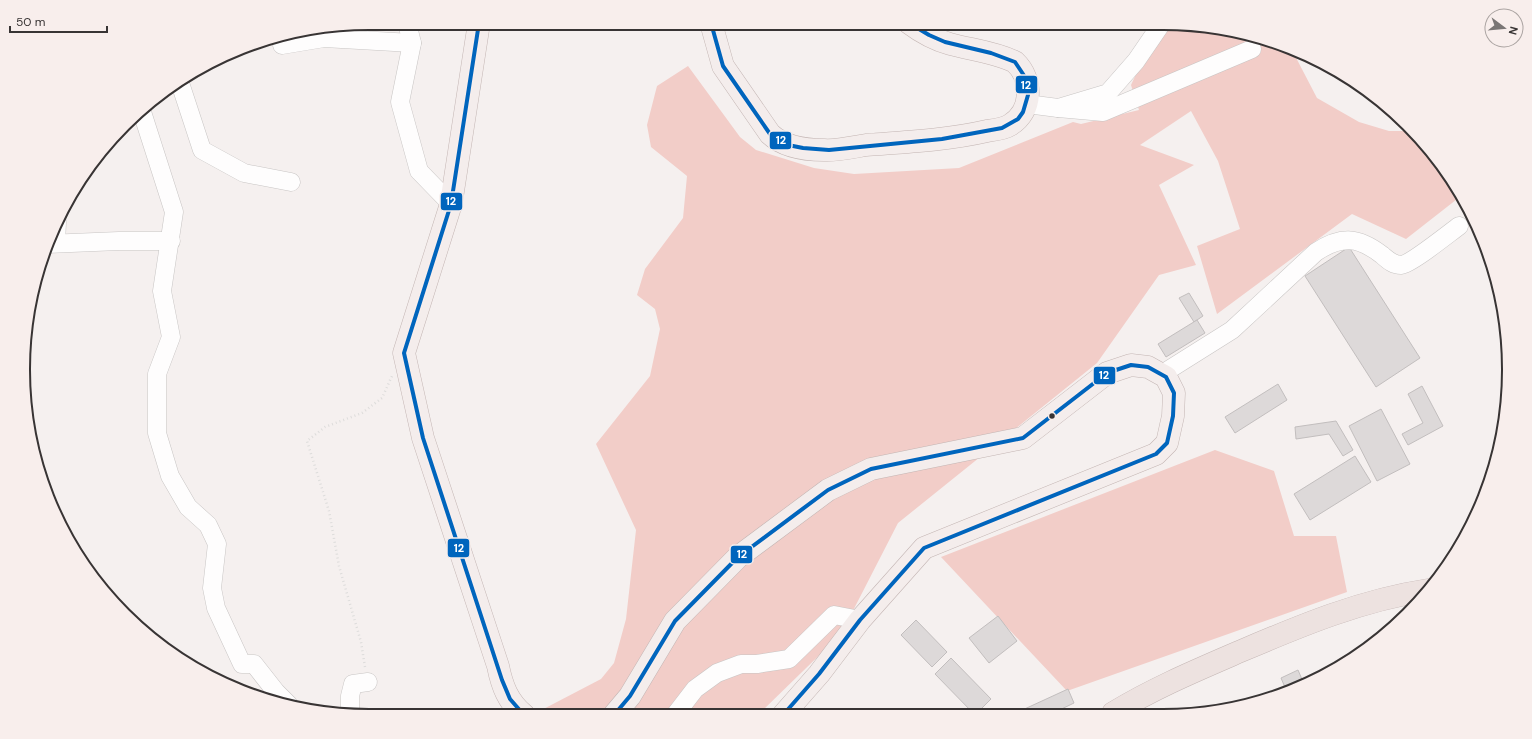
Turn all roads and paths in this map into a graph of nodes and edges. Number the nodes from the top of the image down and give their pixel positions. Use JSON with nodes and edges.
{"nodes":[{"id":1,"x":409,"y":30,"type":"edge"},
{"id":2,"x":478,"y":30,"type":"edge"},
{"id":3,"x":713,"y":30,"type":"edge"},
{"id":4,"x":920,"y":30,"type":"edge"},
{"id":5,"x":1157,"y":30,"type":"edge"},
{"id":6,"x":412,"y":43,"type":"junction"},
{"id":7,"x":282,"y":45,"type":"dead end"},
{"id":8,"x":1252,"y":49,"type":"dead end"},
{"id":9,"x":181,"y":87,"type":"edge"},
{"id":10,"x":1027,"y":104,"type":"junction"},
{"id":11,"x":1058,"y":108,"type":"junction"},
{"id":12,"x":143,"y":116,"type":"edge"},
{"id":13,"x":291,"y":182,"type":"dead end"},
{"id":14,"x":451,"y":204,"type":"junction"},
{"id":15,"x":1459,"y":226,"type":"dead end"},
{"id":16,"x":171,"y":241,"type":"junction"},
{"id":17,"x":54,"y":244,"type":"edge"},
{"id":18,"x":404,"y":353,"type":"junction"},
{"id":19,"x":1162,"y":374,"type":"junction"},
{"id":20,"x":1419,"y":592,"type":"edge"},
{"id":21,"x":1407,"y":606,"type":"edge"},
{"id":22,"x":860,"y":620,"type":"junction"},
{"id":23,"x":368,"y":682,"type":"joint"},
{"id":24,"x":275,"y":695,"type":"edge"},
{"id":25,"x":350,"y":708,"type":"edge"},
{"id":26,"x":516,"y":709,"type":"edge"},
{"id":27,"x":619,"y":709,"type":"edge"},
{"id":28,"x":680,"y":709,"type":"edge"},
{"id":29,"x":788,"y":709,"type":"edge"},
{"id":30,"x":1120,"y":709,"type":"edge"},
{"id":31,"x":1142,"y":709,"type":"edge"}],
"edges":[{"from":1,"to":6,"type":"street"},
{"from":2,"to":14,"type":"main road"},
{"from":3,"to":10,"type":"main road"},
{"from":4,"to":10,"type":"main road"},
{"from":5,"to":11,"type":"street"},
{"from":6,"to":7,"type":"street"},
{"from":6,"to":14,"type":"street"},
{"from":8,"to":11,"type":"street"},
{"from":9,"to":13,"type":"street"},
{"from":10,"to":11,"type":"street"},
{"from":12,"to":16,"type":"street"},
{"from":14,"to":18,"type":"main road"},
{"from":15,"to":19,"type":"street"},
{"from":16,"to":17,"type":"street"},
{"from":16,"to":24,"type":"street"},
{"from":18,"to":23,"type":"path"},
{"from":18,"to":26,"type":"main road"},
{"from":19,"to":22,"type":"main road"},
{"from":19,"to":27,"type":"main road"},
{"from":20,"to":30,"type":"highway"},
{"from":21,"to":31,"type":"highway"},
{"from":22,"to":28,"type":"street"},
{"from":22,"to":29,"type":"main road"},
{"from":23,"to":25,"type":"street"}]}
